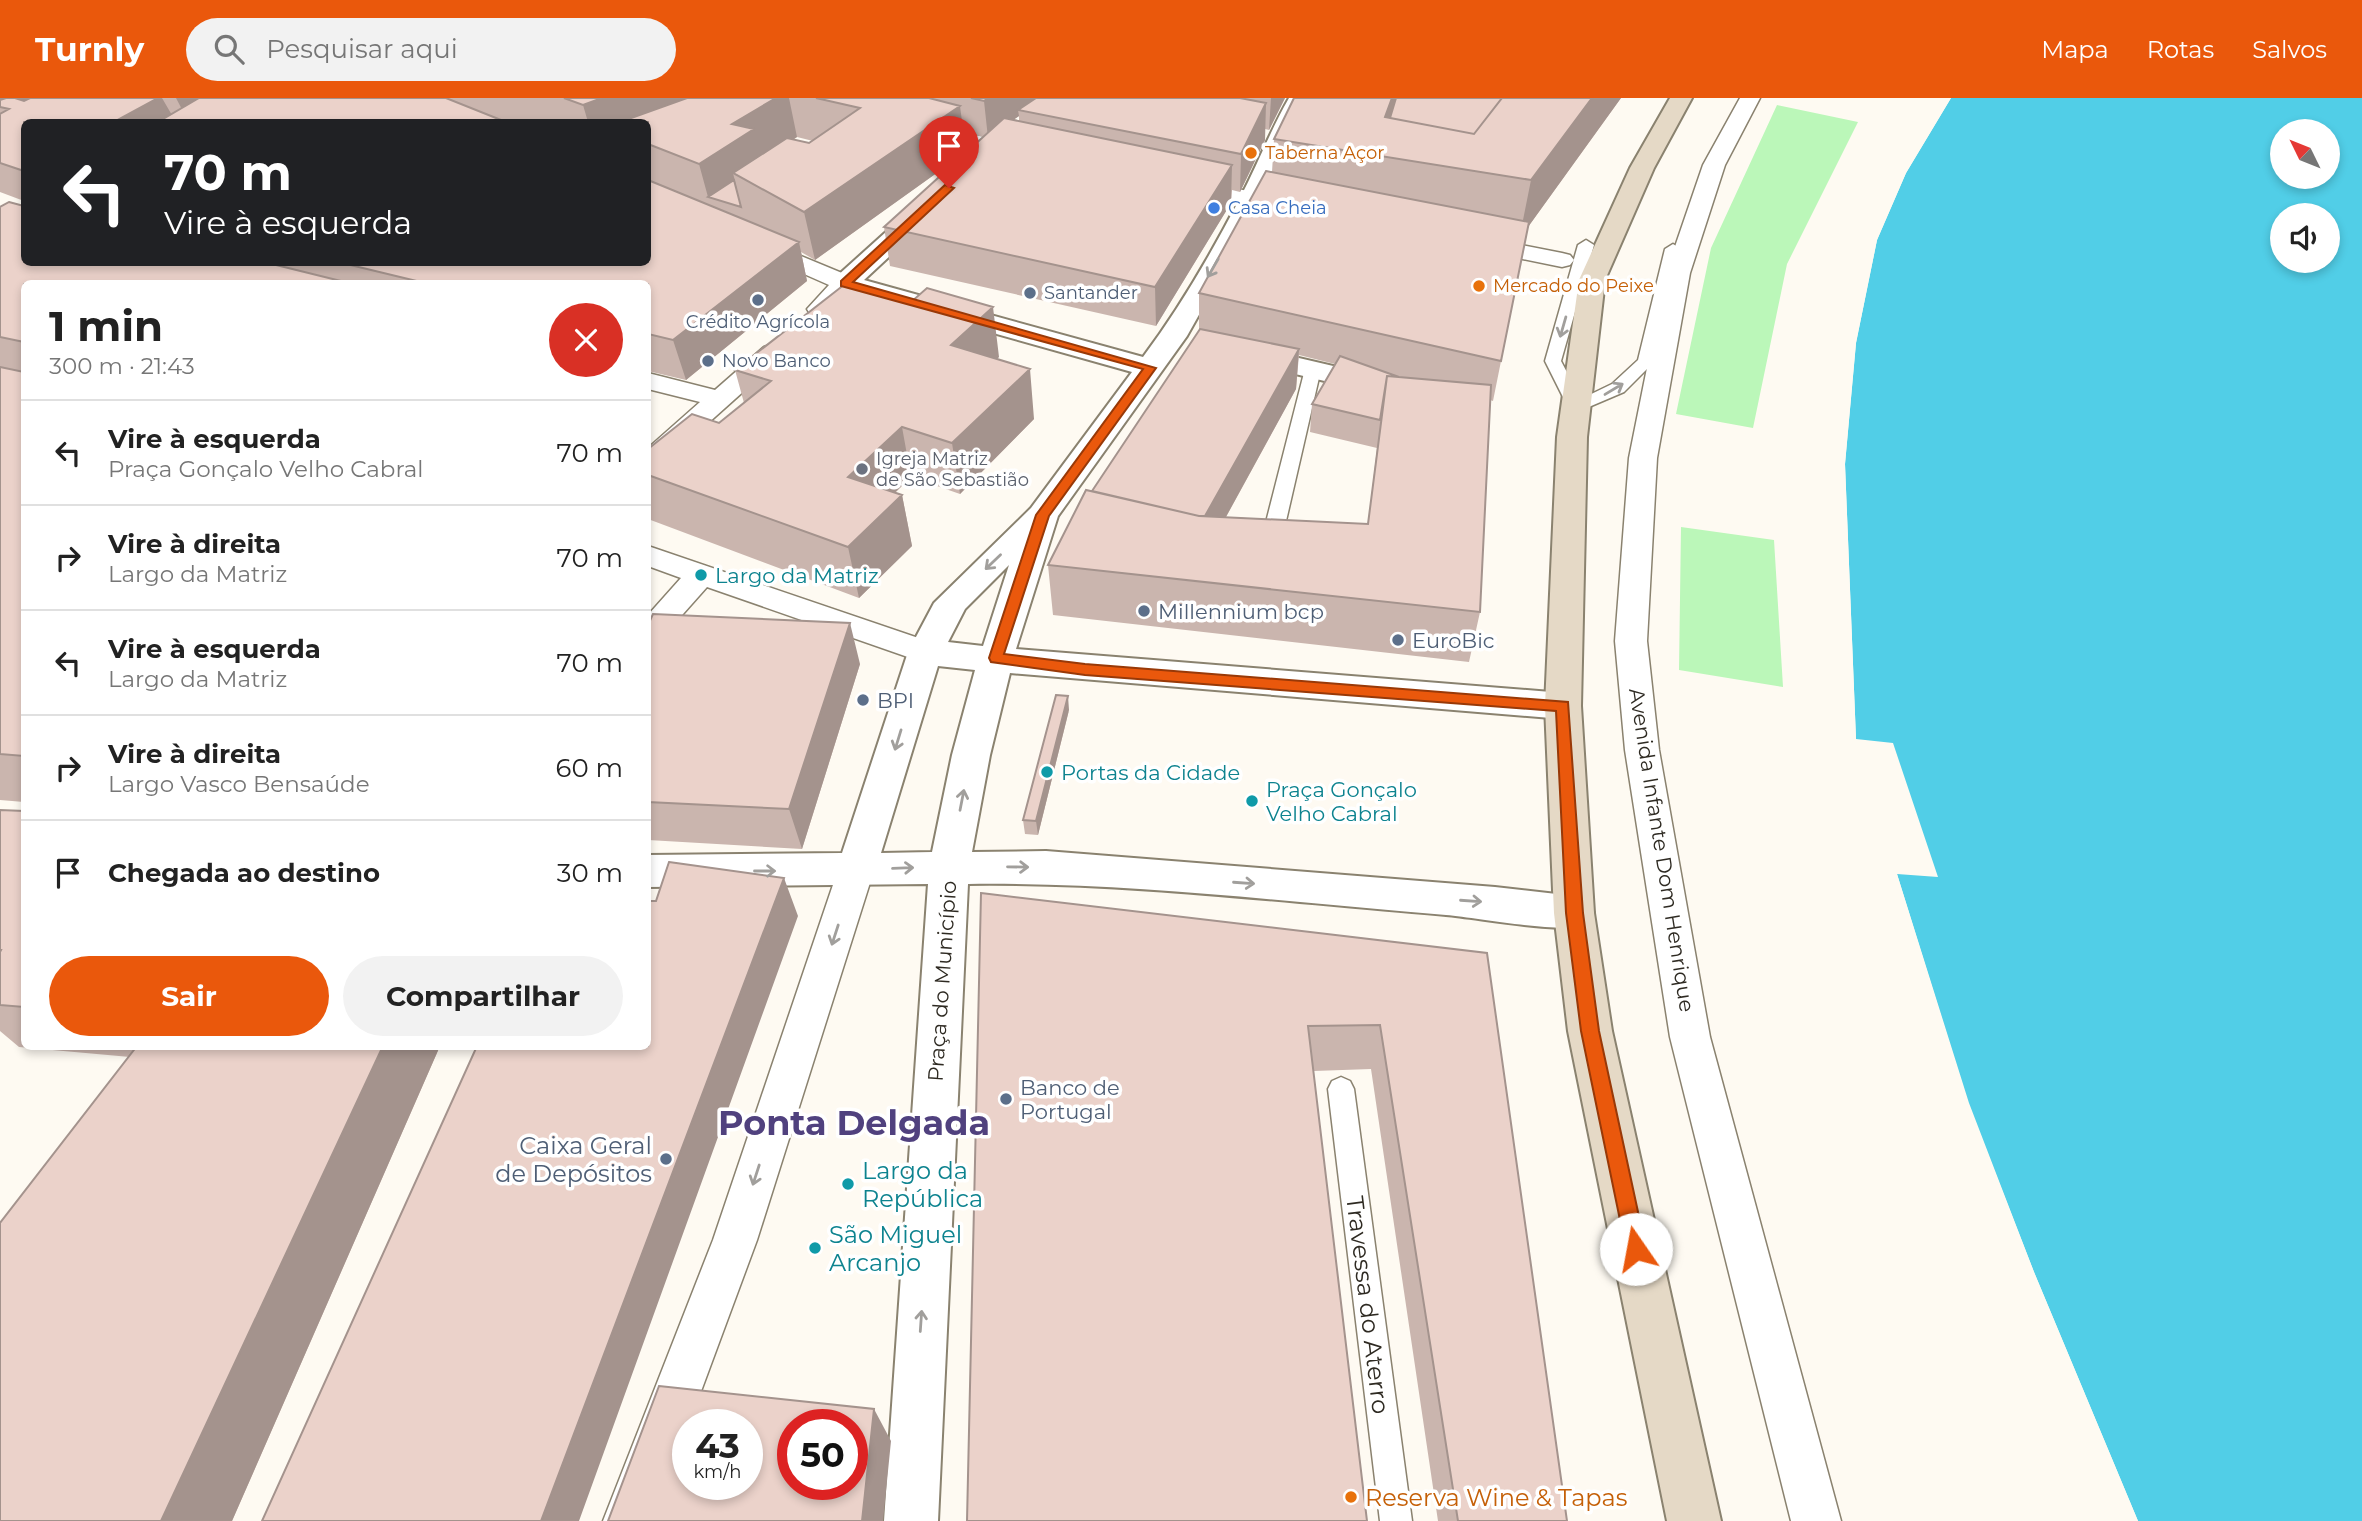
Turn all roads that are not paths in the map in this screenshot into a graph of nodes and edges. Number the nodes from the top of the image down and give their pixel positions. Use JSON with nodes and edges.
{"nodes":[{"id":1,"x":1300,"y":98,"type":"edge"},
{"id":2,"x":1681,"y":98,"type":"edge"},
{"id":3,"x":1750,"y":98,"type":"edge"},
{"id":4,"x":893,"y":126,"type":"edge"},
{"id":5,"x":1251,"y":131,"type":"edge"},
{"id":6,"x":1278,"y":136,"type":"junction"},
{"id":7,"x":1025,"y":142,"type":"edge"},
{"id":8,"x":1001,"y":147,"type":"junction"},
{"id":9,"x":970,"y":169,"type":"edge"},
{"id":10,"x":1159,"y":180,"type":"edge"},
{"id":11,"x":939,"y":197,"type":"edge"},
{"id":12,"x":1252,"y":199,"type":"junction"},
{"id":13,"x":1306,"y":210,"type":"edge"},
{"id":14,"x":734,"y":235,"type":"edge"},
{"id":15,"x":1454,"y":239,"type":"edge"},
{"id":16,"x":1586,"y":245,"type":"dead end"},
{"id":17,"x":1673,"y":249,"type":"dead end"},
{"id":18,"x":1562,"y":260,"type":"dead end"},
{"id":19,"x":845,"y":283,"type":"junction"},
{"id":20,"x":1199,"y":342,"type":"junction"},
{"id":21,"x":1150,"y":368,"type":"junction"},
{"id":22,"x":1313,"y":369,"type":"junction"},
{"id":23,"x":651,"y":382,"type":"edge"},
{"id":24,"x":1401,"y":391,"type":"edge"},
{"id":25,"x":721,"y":399,"type":"junction"},
{"id":26,"x":1577,"y":407,"type":"junction"},
{"id":27,"x":651,"y":459,"type":"edge"},
{"id":28,"x":1042,"y":515,"type":"junction"},
{"id":29,"x":1273,"y":534,"type":"edge"},
{"id":30,"x":651,"y":557,"type":"edge"},
{"id":31,"x":701,"y":575,"type":"junction"},
{"id":32,"x":651,"y":641,"type":"edge"},
{"id":33,"x":925,"y":652,"type":"junction"},
{"id":34,"x":996,"y":658,"type":"junction"},
{"id":35,"x":1563,"y":706,"type":"junction"},
{"id":36,"x":949,"y":867,"type":"junction"},
{"id":37,"x":856,"y":870,"type":"junction"},
{"id":38,"x":651,"y":871,"type":"edge"},
{"id":39,"x":1574,"y":913,"type":"junction"},
{"id":40,"x":1340,"y":1089,"type":"dead end"},
{"id":41,"x":628,"y":1521,"type":"edge"},
{"id":42,"x":911,"y":1521,"type":"edge"},
{"id":43,"x":1396,"y":1521,"type":"edge"},
{"id":44,"x":1694,"y":1521,"type":"edge"},
{"id":45,"x":1816,"y":1521,"type":"edge"}],
"edges":[{"from":1,"to":6,"type":"street"},
{"from":2,"to":26,"type":"main road"},
{"from":3,"to":45,"type":"street","name":"Avenida Infante Dom Henrique"},
{"from":4,"to":8,"type":"street"},
{"from":5,"to":6,"type":"street"},
{"from":6,"to":12,"type":"street"},
{"from":7,"to":8,"type":"street"},
{"from":8,"to":9,"type":"street"},
{"from":10,"to":12,"type":"street"},
{"from":11,"to":19,"type":"street"},
{"from":12,"to":13,"type":"street"},
{"from":12,"to":20,"type":"street","one_way":true},
{"from":14,"to":19,"type":"street"},
{"from":15,"to":18,"type":"street"},
{"from":16,"to":26,"type":"lane","one_way":true},
{"from":26,"to":17,"type":"lane","one_way":true},
{"from":19,"to":21,"type":"street"},
{"from":19,"to":25,"type":"street"},
{"from":20,"to":21,"type":"street"},
{"from":20,"to":22,"type":"street"},
{"from":21,"to":28,"type":"street"},
{"from":22,"to":24,"type":"street"},
{"from":22,"to":29,"type":"lane"},
{"from":23,"to":25,"type":"street"},
{"from":25,"to":27,"type":"street"},
{"from":26,"to":35,"type":"main road"},
{"from":28,"to":33,"type":"street","one_way":true},
{"from":28,"to":34,"type":"street"},
{"from":30,"to":31,"type":"street"},
{"from":31,"to":32,"type":"street"},
{"from":31,"to":33,"type":"street"},
{"from":33,"to":34,"type":"street"},
{"from":33,"to":37,"type":"street","one_way":true},
{"from":34,"to":35,"type":"street"},
{"from":36,"to":34,"type":"street","one_way":true},
{"from":35,"to":39,"type":"main road"},
{"from":37,"to":36,"type":"street","one_way":true},
{"from":36,"to":39,"type":"street","one_way":true},
{"from":42,"to":36,"type":"street","name":"Praça do Município","one_way":true},
{"from":38,"to":37,"type":"street","one_way":true},
{"from":37,"to":41,"type":"street","one_way":true},
{"from":39,"to":44,"type":"main road"},
{"from":40,"to":43,"type":"lane","name":"Travessa do Aterro"}]}
